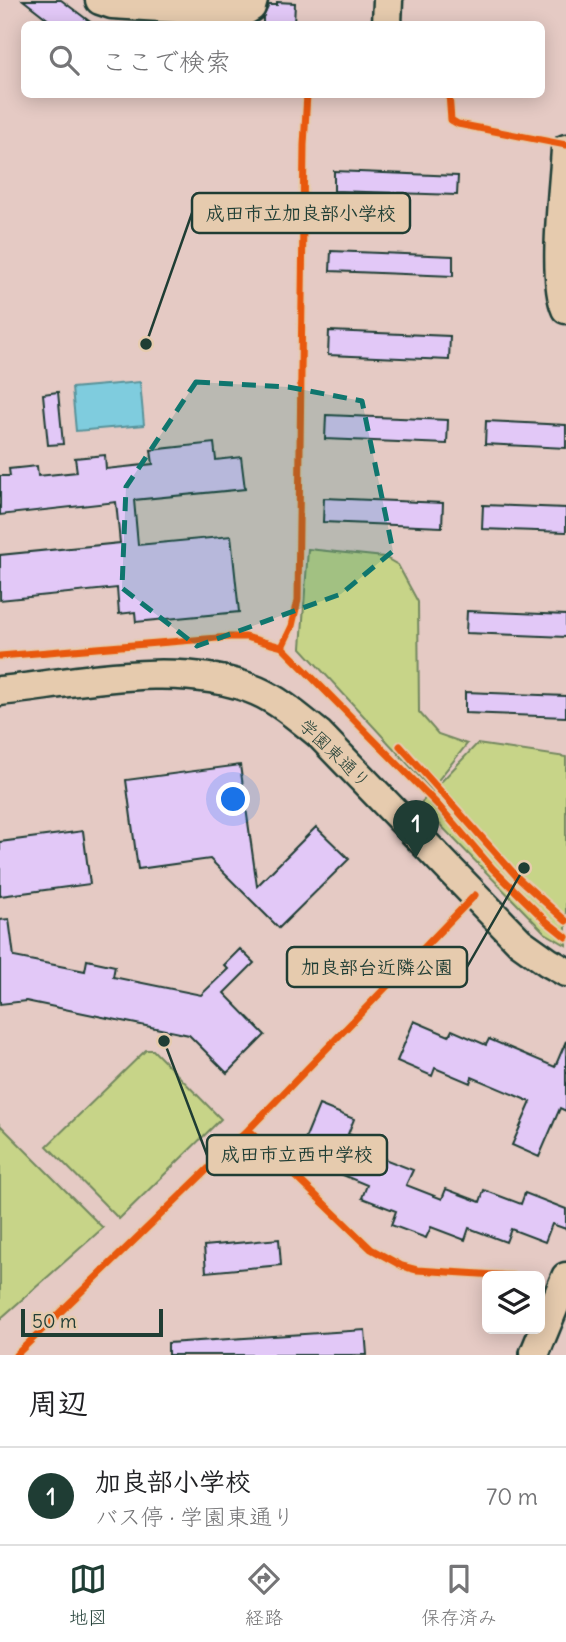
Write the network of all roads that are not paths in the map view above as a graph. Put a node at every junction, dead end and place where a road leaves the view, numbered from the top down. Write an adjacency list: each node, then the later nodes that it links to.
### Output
1 (100, 0): 2 (street)
2 (253, 0)
3 (388, 0): 4 (street)
4 (387, 21)
5 (566, 149): 6 (street)
6 (566, 309)
7 (0, 691): 8 (street, 学園東通り)
8 (566, 972)
9 (566, 1277): 10 (street)
10 (534, 1355)

